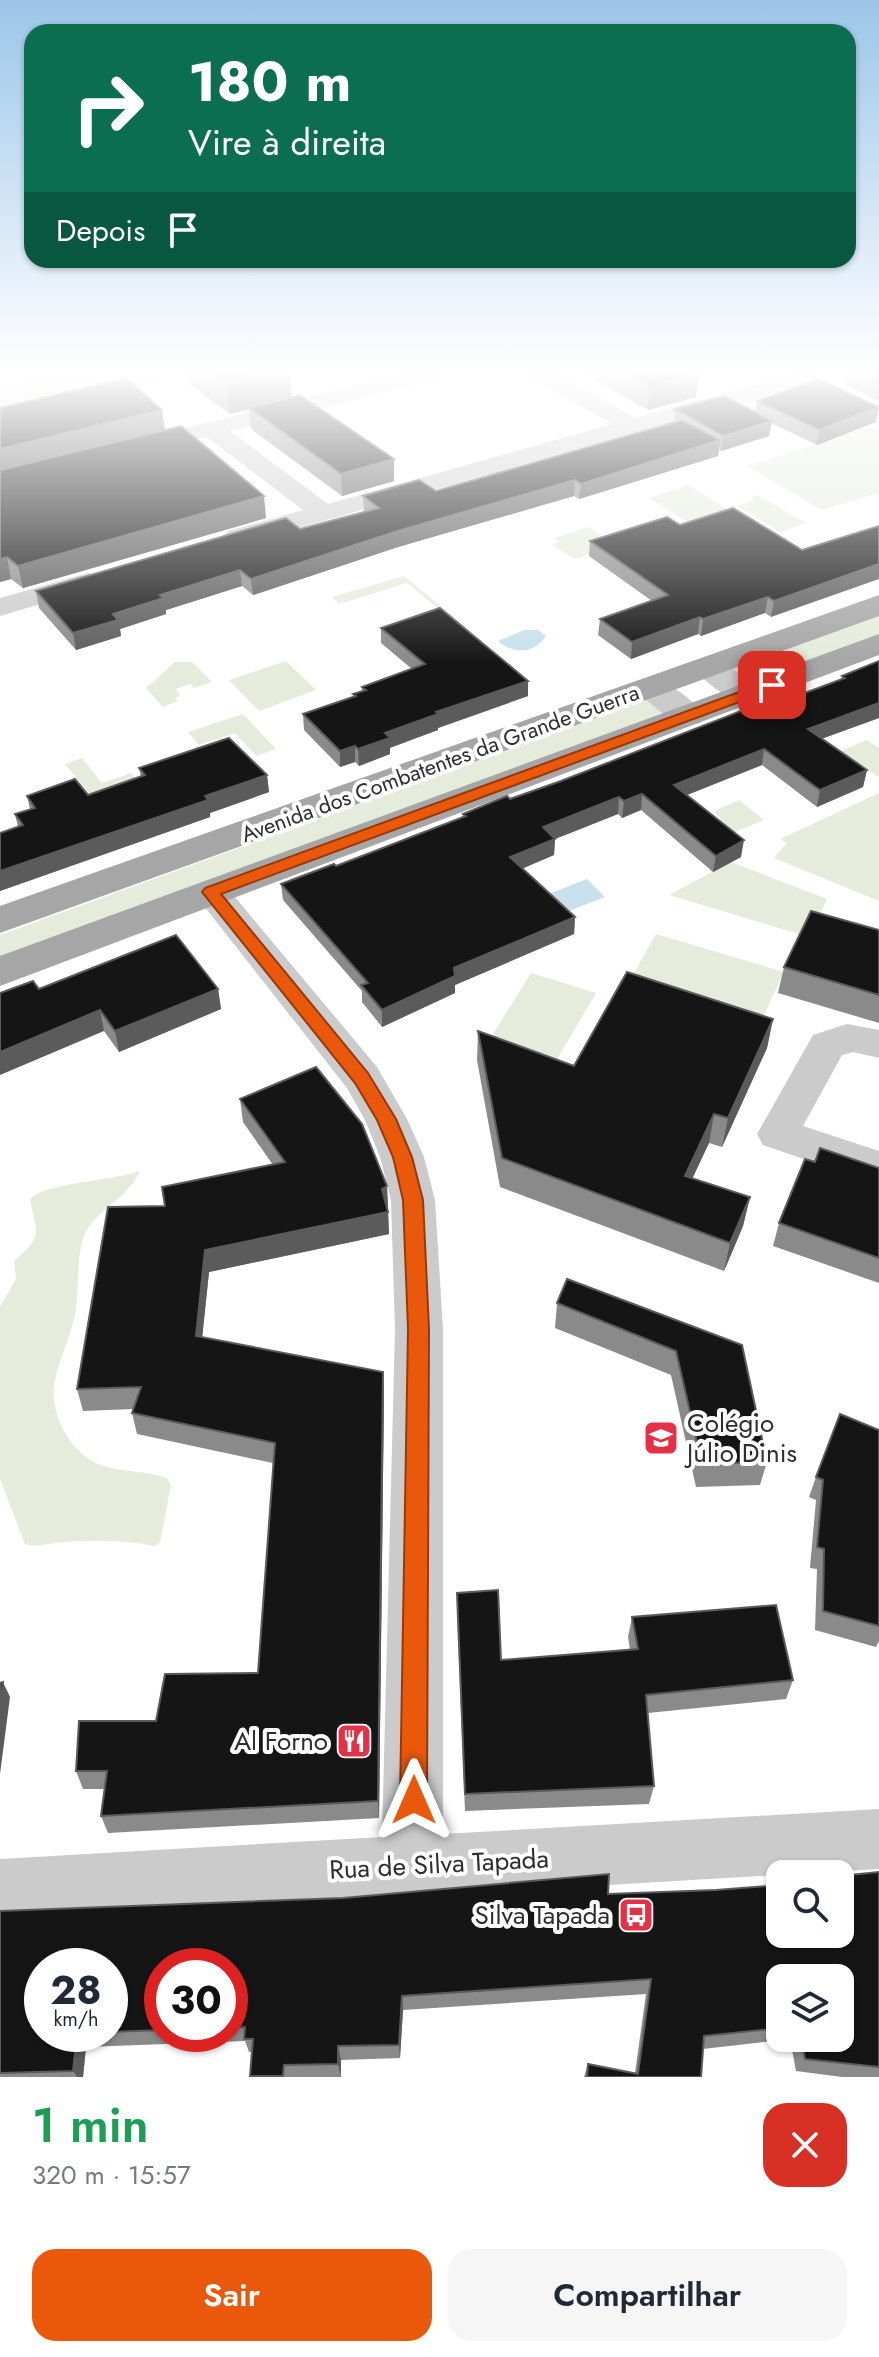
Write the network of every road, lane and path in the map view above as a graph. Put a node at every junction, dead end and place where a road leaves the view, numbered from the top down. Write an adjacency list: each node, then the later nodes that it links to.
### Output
1 (265, 469): 5 (street)
2 (399, 469): 4 (street)
3 (474, 469): 4 (street)
4 (421, 484): 5 (street)
5 (322, 512): 6 (street)
6 (215, 544)
7 (107, 575): 9 (street)
8 (879, 605): 11 (main road, Avenida dos Combatentes da Grande Guerra)
9 (0, 607)
10 (879, 644): 13 (main road, Avenida dos Combatentes da Grande Guerra)
11 (707, 667): 12 (main road, Avenida dos Combatentes da Grande Guerra); 13 (street)
12 (651, 687): 14 (street); 16 (main road, Avenida dos Combatentes da Grande Guerra)
13 (746, 695): 14 (main road, Avenida dos Combatentes da Grande Guerra)
14 (689, 716): 15 (main road, Avenida dos Combatentes da Grande Guerra)
15 (211, 892): 17 (main road, Avenida dos Combatentes da Grande Guerra); 21 (street)
16 (0, 920)
17 (0, 972)
18 (879, 1044): 19 (street)
19 (879, 1168)
20 (879, 1839): 21 (street, Rua de Silva Tapada)
21 (412, 1866): 22 (street, Rua de Silva Tapada)
22 (0, 1890)

